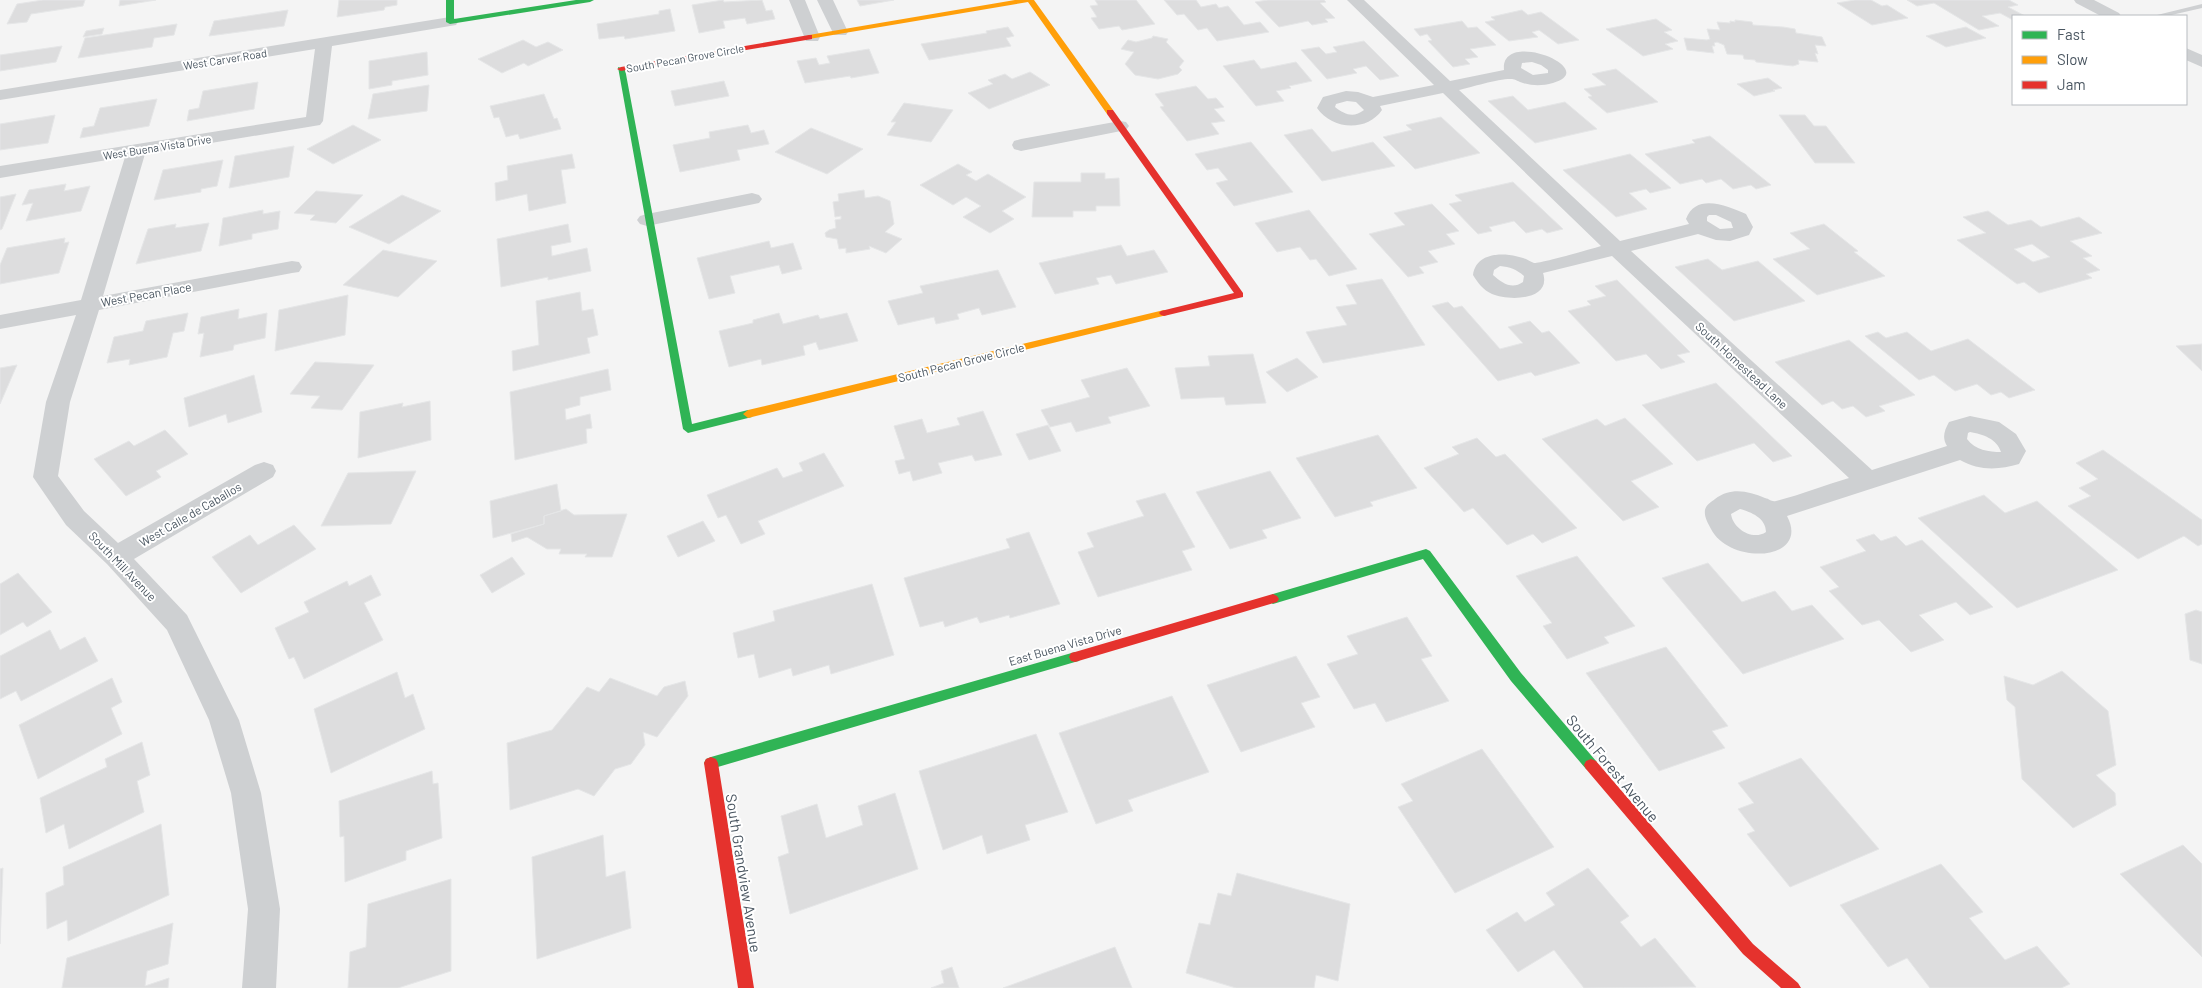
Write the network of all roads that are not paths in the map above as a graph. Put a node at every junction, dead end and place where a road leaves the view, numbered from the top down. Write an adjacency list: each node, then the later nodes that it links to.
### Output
1 (450, 0): 11 (street)
2 (590, 0): 11 (street)
3 (800, 0): 13 (street)
4 (825, 0): 12 (street)
5 (1029, 0): 12 (street, South Pecan Grove Circle); 21 (street, South Pecan Grove Circle)
6 (1354, 0): 18 (street, South Homestead Lane)
7 (2082, 0): 9 (street)
8 (2202, 6): 10 (lane)
9 (2111, 15)
10 (2162, 15)
11 (450, 22): 14 (street, West Carver Road)
12 (840, 32): 13 (street, South Pecan Grove Circle)
13 (812, 37): 26 (street, South Pecan Grove Circle)
14 (324, 44): 19 (street, West Carver Road); 23 (street, West Buena Vista Drive)
15 (2187, 54): 16 (street)
16 (2202, 62)
17 (1515, 73): 18 (street)
18 (1446, 88): 20 (street); 28 (street, South Homestead Lane)
19 (0, 95)
20 (1370, 103)
21 (1120, 126): 22 (street); 26 (street, South Pecan Grove Circle)
22 (1021, 145)
23 (137, 150): 24 (street, West Buena Vista Drive); 31 (street, South Mill Avenue)
24 (0, 172)
25 (752, 199): 26 (street)
26 (648, 220)
27 (1702, 227): 28 (street)
28 (1616, 248): 30 (street); 35 (street, South Homestead Lane)
29 (292, 268): 31 (street, West Pecan Place)
30 (1530, 270)
31 (90, 305): 32 (street, West Pecan Place); 38 (street, South Mill Avenue)
32 (0, 322)
33 (1964, 450): 35 (street)
34 (264, 471): 38 (street, West Calle de Caballos)
35 (1868, 481): 36 (street)
36 (1770, 512)
37 (1426, 554): 39 (street, East Buena Vista Drive); 42 (street, South Forest Avenue)
38 (116, 557): 40 (street, South Mill Avenue)
39 (711, 763): 41 (street, South Grandview Avenue)
40 (259, 988)
41 (746, 988)
42 (1793, 988)

